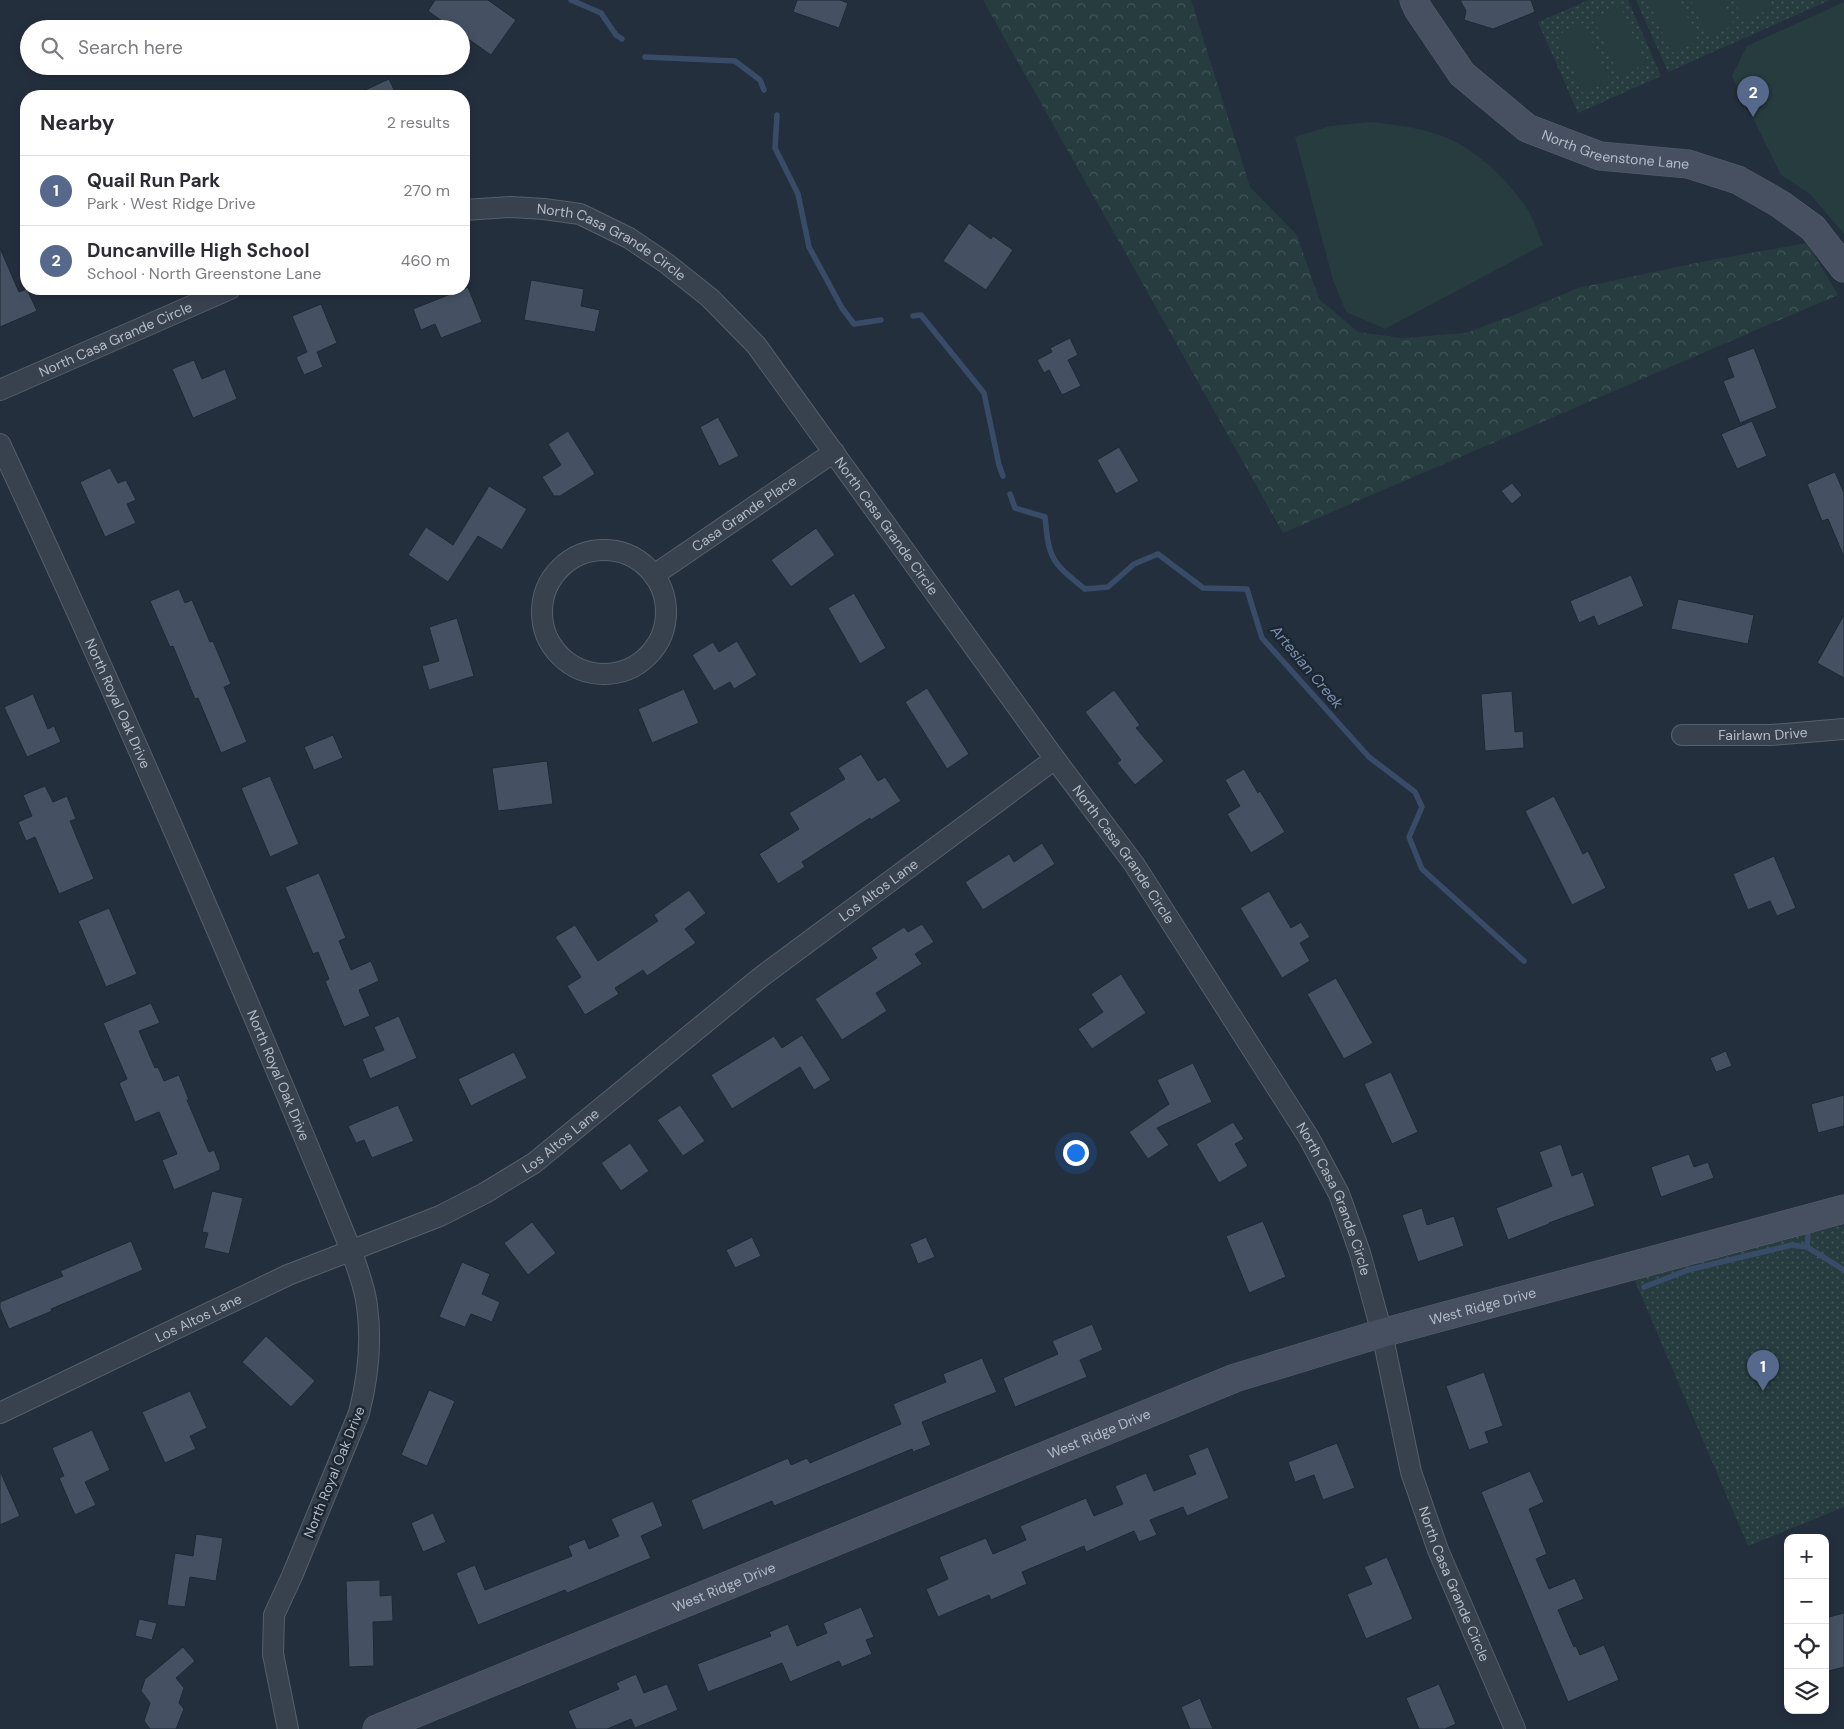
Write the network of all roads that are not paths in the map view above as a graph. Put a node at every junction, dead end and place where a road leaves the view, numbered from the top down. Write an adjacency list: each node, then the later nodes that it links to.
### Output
1 (1414, 0): 3 (street, North Greenstone Lane)
2 (470, 210): 7 (street, North Casa Grande Circle)
3 (1844, 268)
4 (216, 295): 5 (street, North Casa Grande Circle)
5 (0, 390)
6 (0, 444): 13 (street, North Royal Oak Drive)
7 (834, 452): 8 (street, Casa Grande Place); 11 (street, North Casa Grande Circle)
8 (654, 575): 8 (street)
9 (1844, 729): 10 (street, Fairlawn Drive)
10 (1682, 735)
11 (1055, 759): 13 (street, Los Altos Lane); 14 (street, North Casa Grande Circle)
12 (1844, 1209): 14 (street, West Ridge Drive)
13 (351, 1250): 15 (street, Los Altos Lane); 16 (street, North Royal Oak Drive)
14 (1382, 1333): 17 (street, West Ridge Drive); 18 (street, North Casa Grande Circle)
15 (0, 1413)
16 (288, 1729)
17 (377, 1729)
18 (1515, 1729)

